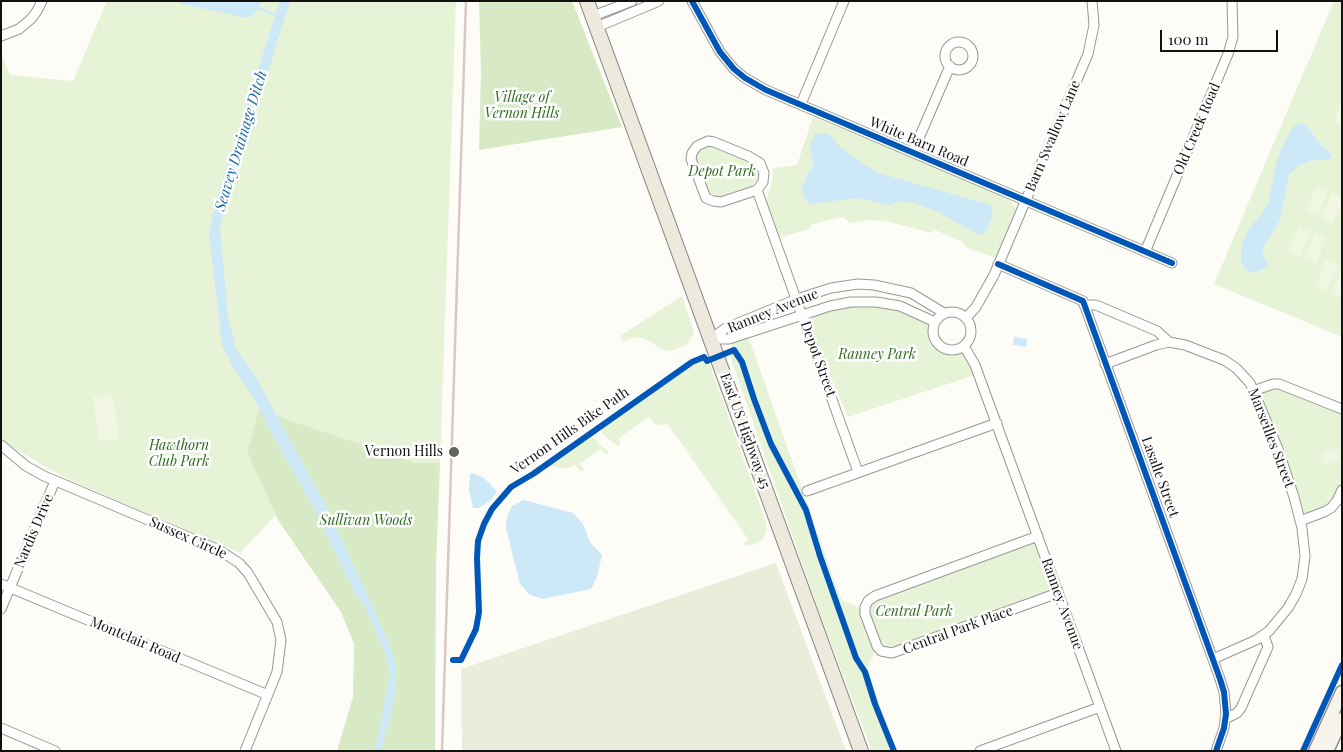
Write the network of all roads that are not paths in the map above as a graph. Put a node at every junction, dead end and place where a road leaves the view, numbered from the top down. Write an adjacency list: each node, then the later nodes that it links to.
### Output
1 (42, 1): 10 (street)
2 (587, 1): 9 (main road, East US Highway 45)
3 (632, 1): 9 (street)
4 (659, 1): 9 (street)
5 (692, 1): 12 (street, White Barn Road)
6 (844, 1): 12 (street)
7 (1092, 1): 15 (street, Barn Swallow Lane)
8 (1235, 2): 16 (street, Old Creek Road)
9 (595, 22): 25 (main road, East US Highway 45)
10 (1, 36)
11 (950, 66): 13 (street)
12 (800, 104): 13 (street, White Barn Road)
13 (913, 152): 15 (street, White Barn Road)
14 (757, 190): 14 (street); 19 (street, Depot Street)
15 (1025, 201): 16 (street, White Barn Road); 18 (street, Barn Swallow Lane)
16 (1145, 252): 17 (street, White Barn Road)
17 (1172, 263)
18 (998, 264): 20 (street); 23 (street, Barn Swallow Lane)
19 (797, 299): 21 (street, Ranney Avenue); 22 (street, Depot Street); 25 (street, Ranney Avenue)
20 (1084, 305): 26 (street, Marseilles Street); 28 (street, Lasalle Street)
21 (944, 313): 23 (street); 24 (street)
22 (802, 315): 24 (street, Ranney Avenue); 25 (street, Ranney Avenue); 33 (street, Depot Street)
23 (966, 318): 27 (street)
24 (935, 322): 27 (street)
25 (711, 339): 52 (main road, East US Highway 45)
26 (1169, 342): 28 (street); 29 (street, Marseilles Street)
27 (964, 346): 31 (street, Ranney Avenue)
28 (1105, 364): 43 (street, Lasalle Street)
29 (1252, 391): 30 (street); 37 (street, Marseilles Street)
30 (1342, 410)
31 (996, 423): 33 (street); 38 (street, Ranney Avenue)
32 (1, 445): 34 (street, Sussex Circle)
33 (858, 472): 36 (street)
34 (55, 481): 39 (street, Nardis Drive); 45 (street, Sussex Circle)
35 (1342, 490): 37 (street)
36 (807, 491)
37 (1300, 520): 42 (street, Marseilles Street)
38 (1038, 536): 40 (street, Ranney Avenue); 40 (street, Central Park Place)
39 (6, 586): 41 (street, Nardis Drive); 45 (street, Montclair Road)
40 (1058, 593): 46 (street, Ranney Avenue)
41 (1, 609)
42 (1264, 636): 43 (street, Marseilles Street); 47 (street)
43 (1213, 660): 47 (street, Lasalle Street)
44 (1342, 692): 56 (main road)
45 (268, 695): 51 (street, Sussex Circle)
46 (1100, 707): 53 (street); 54 (street, Ranney Avenue)
47 (1225, 718): 55 (street, Lasalle Street)
48 (1342, 719): 57 (main road)
49 (1, 728): 50 (street)
50 (55, 751)
51 (245, 751)
52 (861, 751)
53 (980, 751)
54 (1116, 751)
55 (1216, 751)
56 (1315, 751)
57 (1327, 751)

